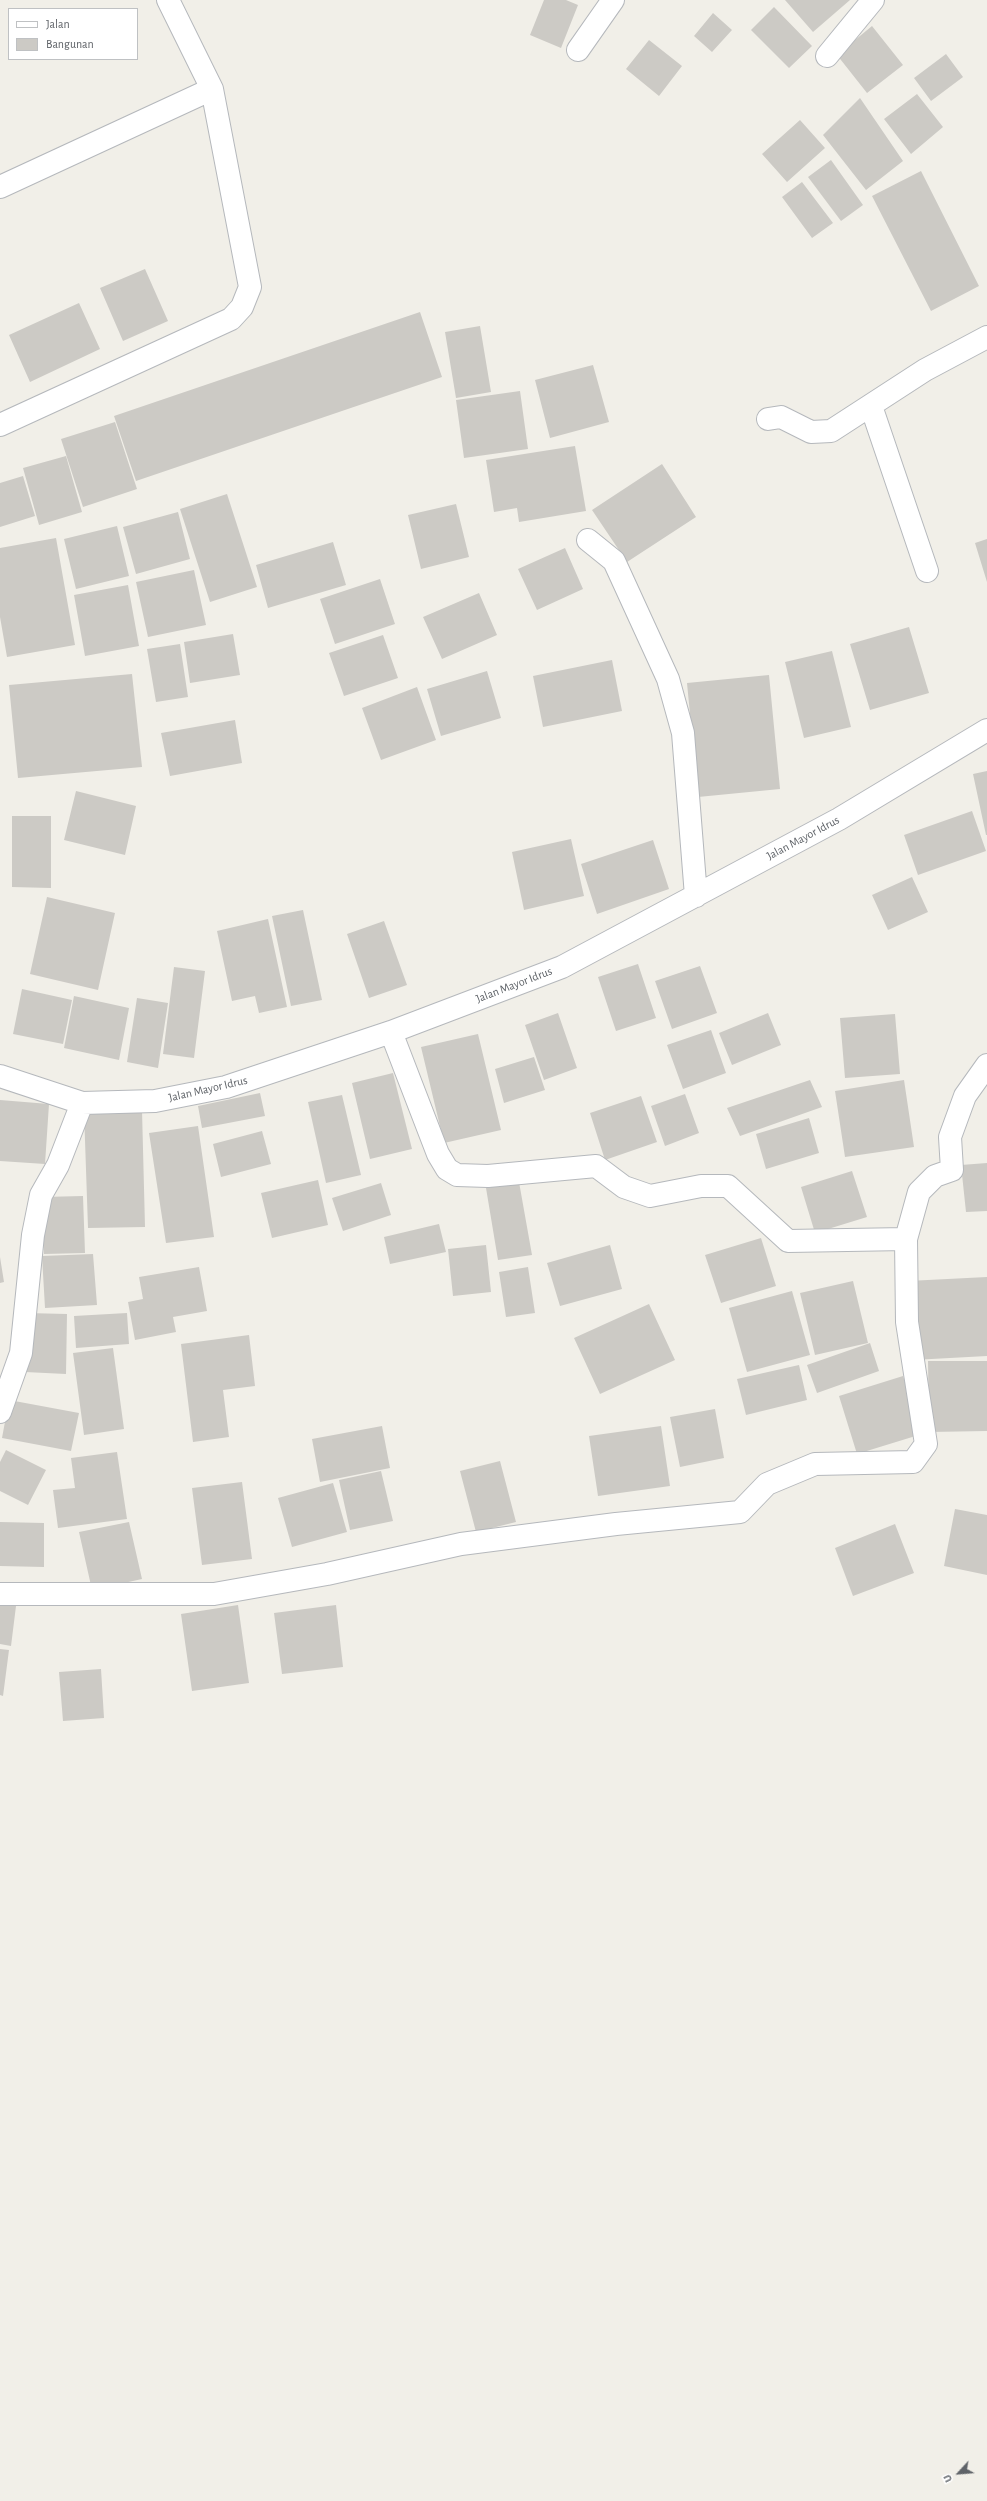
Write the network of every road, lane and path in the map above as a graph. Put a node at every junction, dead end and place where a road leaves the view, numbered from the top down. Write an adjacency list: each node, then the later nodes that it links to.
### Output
1 (168, 0): 6 (street)
2 (613, 0): 4 (street)
3 (873, 0): 5 (street)
4 (578, 50)
5 (827, 56)
6 (212, 88): 7 (street); 11 (street)
7 (0, 187)
8 (987, 337): 9 (street)
9 (871, 406): 10 (street); 13 (street)
10 (768, 419)
11 (0, 425)
12 (588, 540): 15 (street)
13 (927, 571)
14 (987, 730): 15 (street, Jalan Mayor Idrus)
15 (696, 896): 16 (street, Jalan Mayor Idrus)
16 (391, 1032): 19 (street, Jalan Mayor Idrus); 20 (street)
17 (987, 1065): 20 (street)
18 (0, 1076): 19 (street, Jalan Mayor Idrus)
19 (82, 1103): 21 (street)
20 (906, 1239): 22 (street)
21 (0, 1412)
22 (0, 1594)

